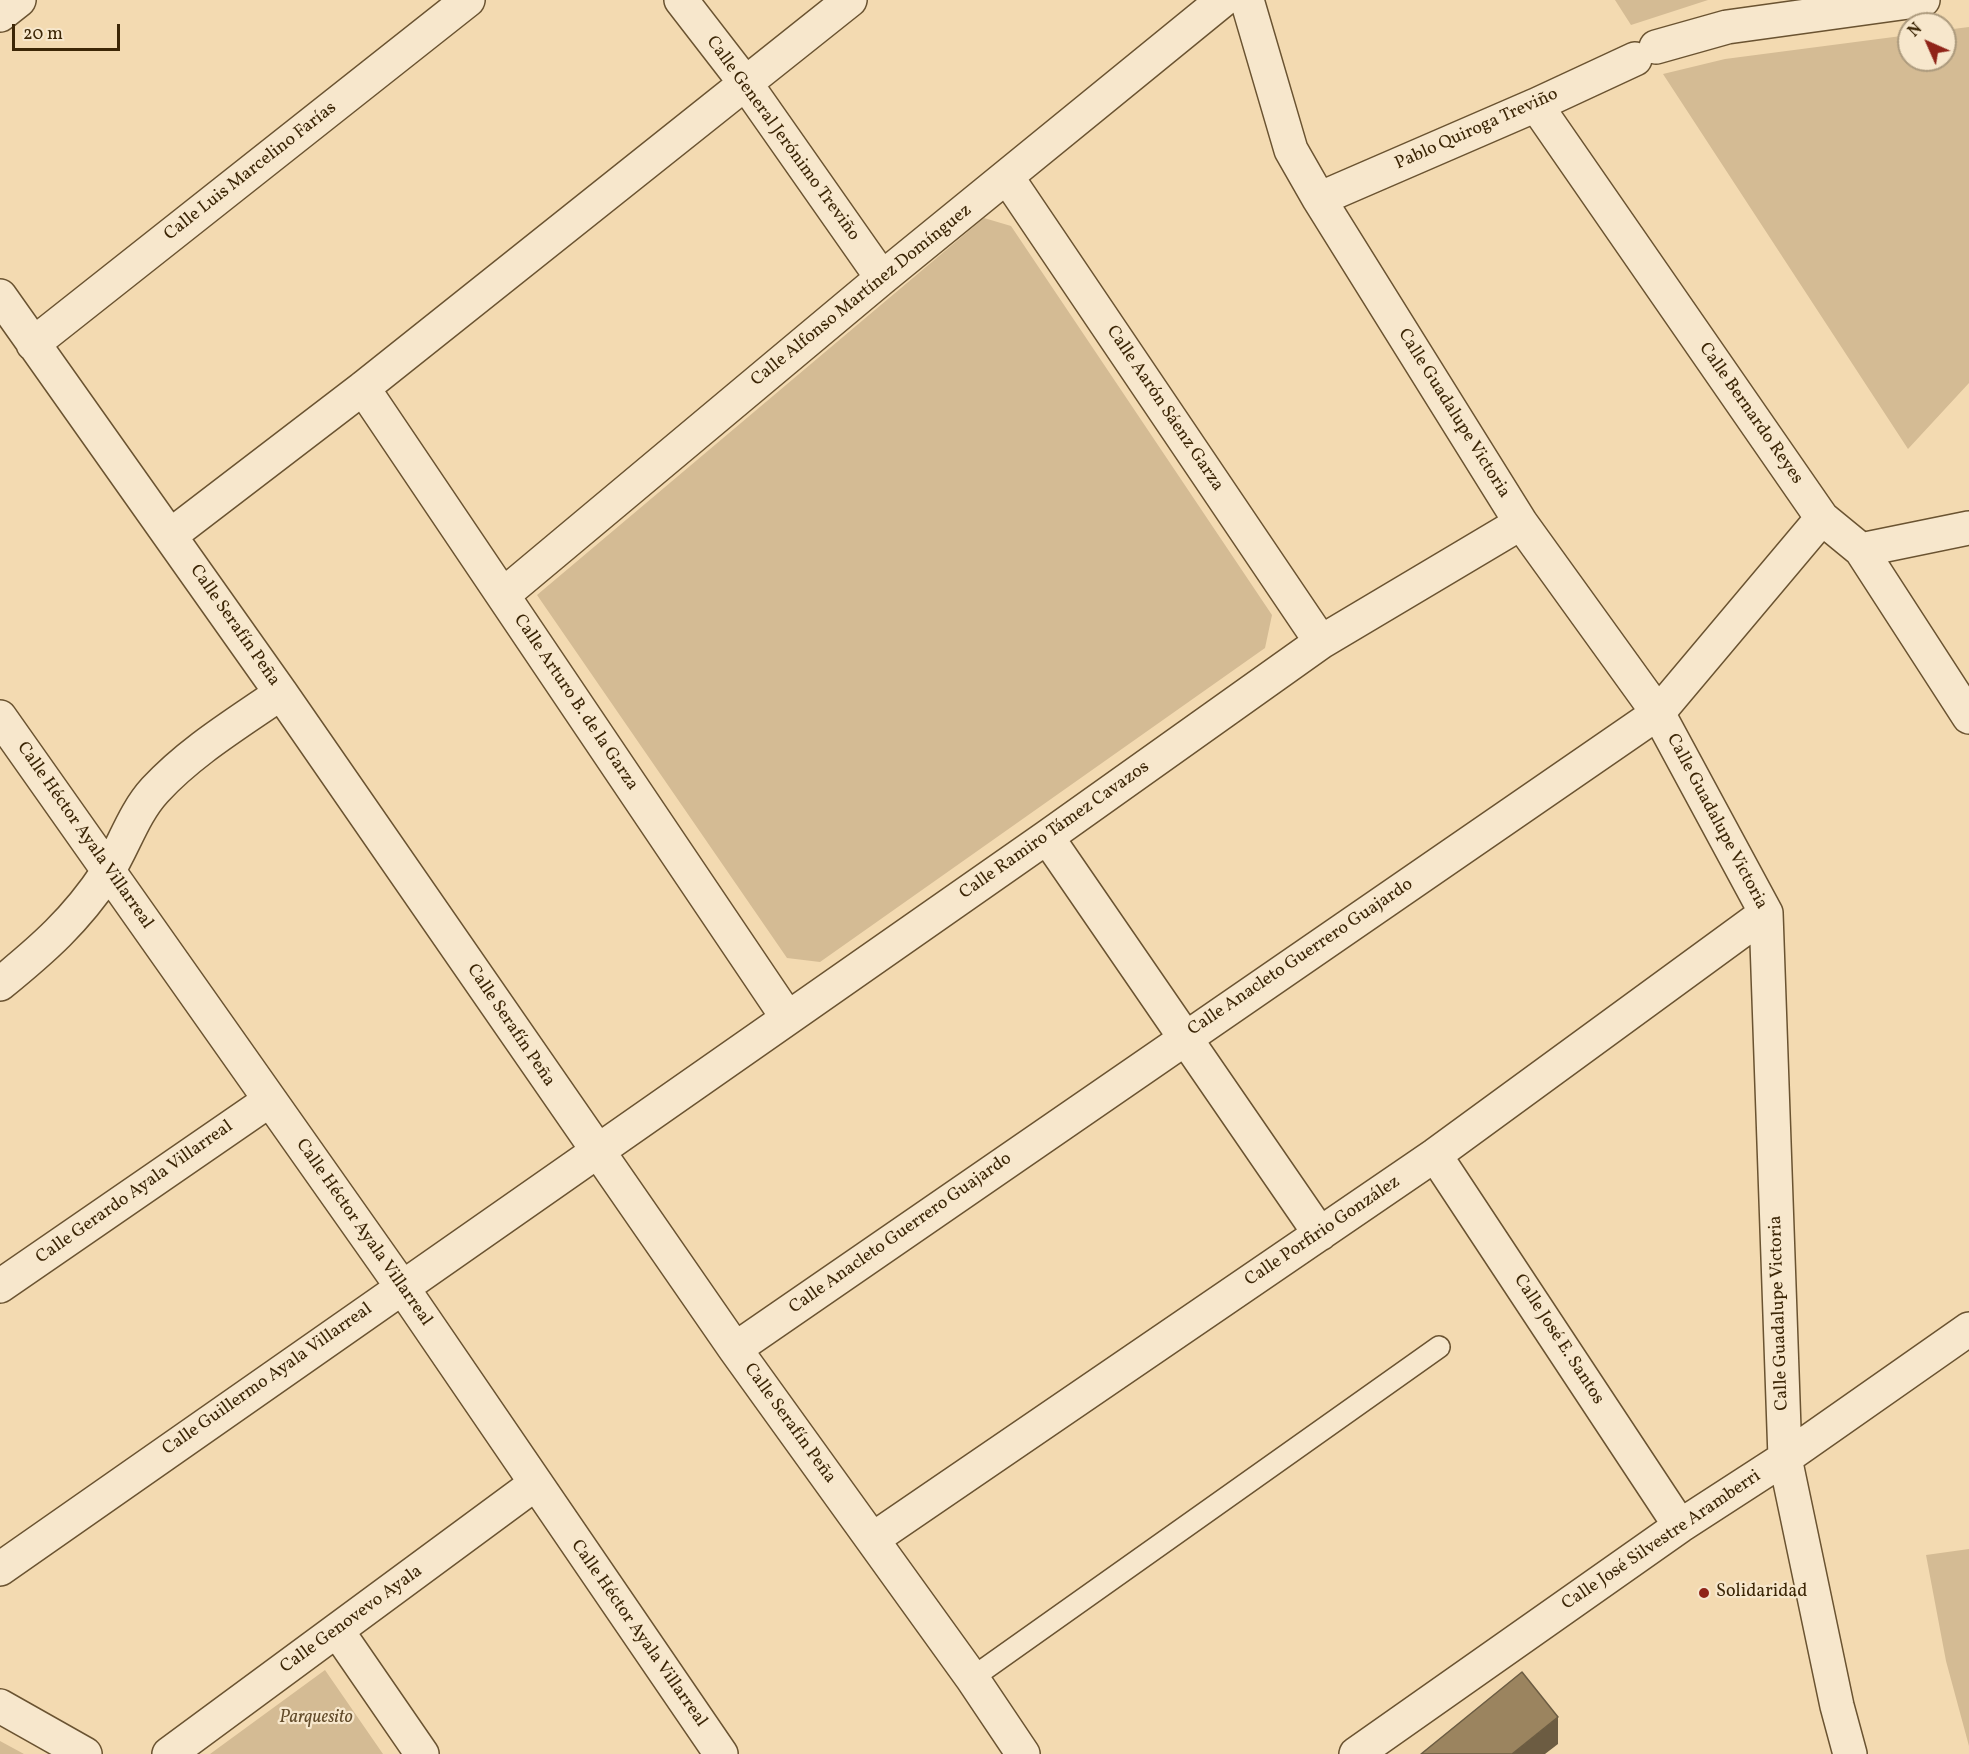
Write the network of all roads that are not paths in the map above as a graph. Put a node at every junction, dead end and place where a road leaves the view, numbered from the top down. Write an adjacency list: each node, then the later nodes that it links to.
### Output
1 (19, 0): 8 (street)
2 (468, 0): 15 (street, Calle Luis Marcelino Farías)
3 (681, 0): 9 (street, Calle General Jerónimo Treviño)
4 (850, 0): 9 (street)
5 (1223, 0): 11 (street, Calle Alfonso Martínez Domínguez)
6 (1247, 0): 12 (street, Calle Guadalupe Victoria)
7 (1923, 0): 10 (street, Pablo Quiroga Treviño)
8 (0, 15)
9 (746, 84): 13 (street, Calle General Jerónimo Treviño); 16 (street)
10 (1536, 105): 12 (street, Pablo Quiroga Treviño); 17 (street, Calle Bernardo Reyes)
11 (1008, 177): 13 (street, Calle Alfonso Martínez Domínguez); 23 (street, Calle Aarón Sáenz Garza)
12 (1319, 200): 18 (street, Calle Guadalupe Victoria)
13 (882, 278): 22 (street, Calle Alfonso Martínez Domínguez)
14 (0, 296): 15 (street, Calle Serafín Peña)
15 (33, 344): 20 (street, Calle Serafín Peña)
16 (363, 388): 20 (street); 22 (street, Calle Arturo B. de la Garza)
17 (1822, 518): 21 (street, Calle Bernardo Reyes); 25 (street, Calle Anacleto Guerrero Guajardo)
18 (1521, 523): 23 (street, Calle Ramiro Támez Cavazos); 25 (street, Calle Guadalupe Victoria)
19 (1969, 528): 21 (street)
20 (171, 535): 24 (street, Calle Serafín Peña)
21 (1861, 550): 27 (street, Calle Bernardo Reyes)
22 (503, 595): 32 (street, Calle Arturo B. de la Garza)
23 (1321, 642): 28 (street, Calle Ramiro Támez Cavazos)
24 (281, 693): 29 (street); 35 (street, Calle Serafín Peña)
25 (1658, 713): 30 (street, Calle Guadalupe Victoria); 33 (street, Calle Anacleto Guerrero Guajardo)
26 (0, 717): 29 (street, Calle Héctor Ayala Villarreal)
27 (1969, 717)
28 (1047, 837): 32 (street, Calle Ramiro Támez Cavazos); 33 (street)
29 (108, 871): 31 (street); 34 (street, Calle Héctor Ayala Villarreal)
30 (1766, 913): 36 (street, Calle Porfirio González); 43 (street, Calle Guadalupe Victoria)
31 (0, 984)
32 (787, 1017): 35 (street, Calle Ramiro Támez Cavazos)
33 (1184, 1037): 37 (street); 42 (street, Calle Anacleto Guerrero Guajardo)
34 (270, 1100): 38 (street, Calle Gerardo Ayala Villarreal); 39 (street, Calle Héctor Ayala Villarreal)
35 (596, 1151): 39 (street, Calle Guillermo Ayala Villarreal); 42 (street, Calle Serafín Peña)
36 (1435, 1155): 37 (street, Calle Porfirio González); 45 (street, Calle José E. Santos)
37 (1320, 1234): 46 (street, Calle Porfirio González)
38 (0, 1286)
39 (402, 1287): 44 (street, Calle Héctor Ayala Villarreal); 47 (street, Calle Guillermo Ayala Villarreal)
40 (1969, 1329): 43 (street, Calle José Silvestre Aramberri)
41 (1439, 1347): 49 (lane)
42 (735, 1349): 46 (street, Calle Serafín Peña)
43 (1785, 1458): 45 (street, Calle José Silvestre Aramberri); 57 (street, Calle Guadalupe Victoria)
44 (535, 1484): 48 (street, Calle Genovevo Ayala); 54 (street, Calle Héctor Ayala Villarreal)
45 (1680, 1526): 56 (street, Calle José Silvestre Aramberri)
46 (873, 1539): 49 (street, Calle Serafín Peña)
47 (0, 1569)
48 (338, 1632): 52 (street, Calle Genovevo Ayala); 53 (street)
49 (972, 1678): 55 (street, Calle Serafín Peña)
50 (0, 1706): 51 (street)
51 (85, 1754)
52 (169, 1754)
53 (422, 1754)
54 (721, 1754)
55 (1023, 1754)
56 (1356, 1754)
57 (1850, 1754)

